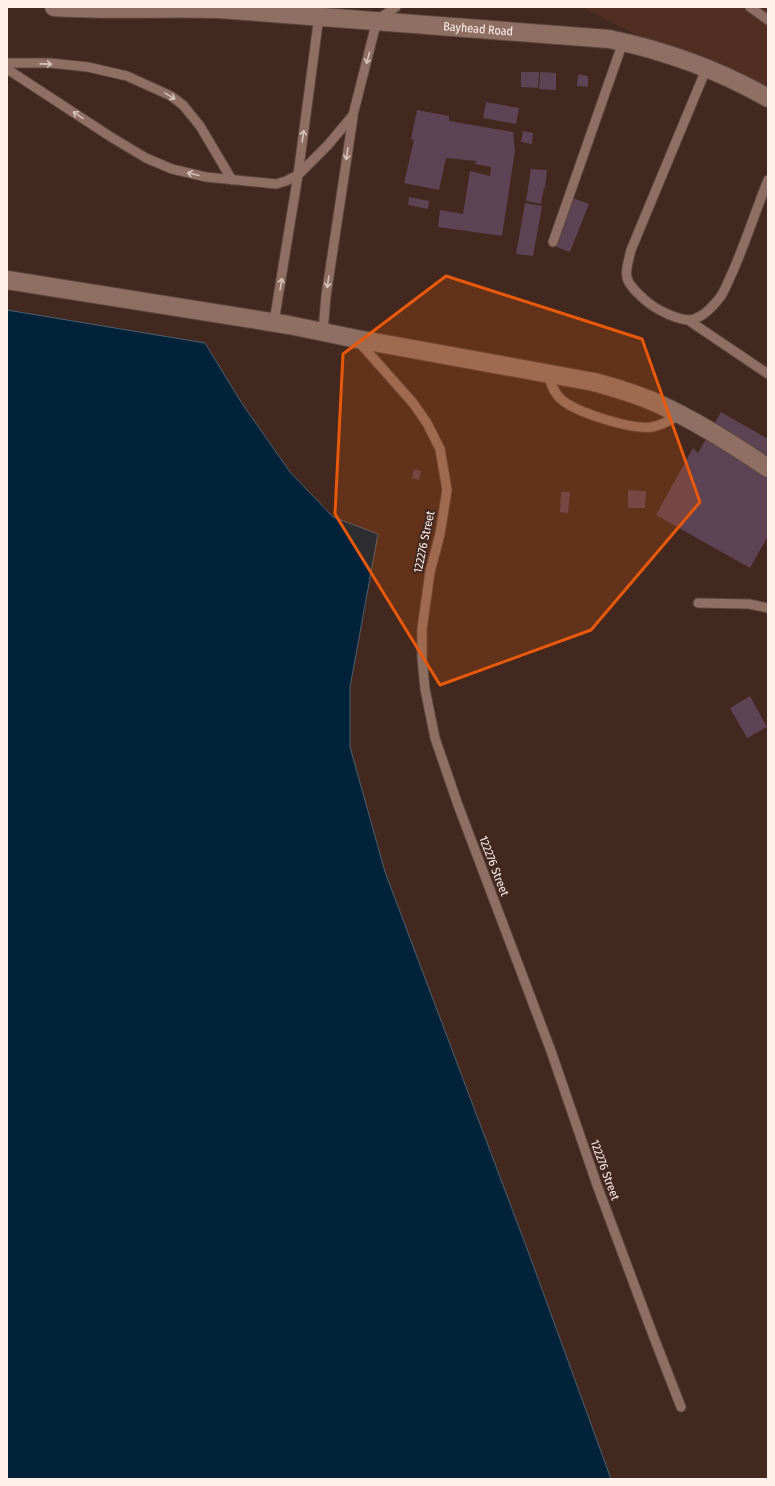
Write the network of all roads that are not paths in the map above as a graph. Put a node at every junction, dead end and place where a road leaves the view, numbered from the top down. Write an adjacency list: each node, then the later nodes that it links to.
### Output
1 (54, 7): 2 (street, Bayhead Road)
2 (176, 7): 5 (street, Bayhead Road)
3 (396, 7): 6 (lane)
4 (750, 7): 7 (lane)
5 (319, 16): 6 (street, Bayhead Road); 14 (lane, one-way to 5)
6 (378, 20): 8 (street, Bayhead Road); 13 (lane, one-way to 13)
7 (768, 20)
8 (622, 42): 10 (street, Bayhead Road); 17 (lane)
9 (7, 63): 15 (lane, one-way to 15)
10 (707, 67): 12 (street, Bayhead Road); 19 (lane)
11 (7, 69): 15 (lane, one-way to 11)
12 (768, 98)
13 (353, 115): 14 (lane); 21 (lane, one-way to 21)
14 (298, 175): 15 (lane); 20 (lane, one-way to 14)
15 (232, 180)
16 (768, 180): 19 (lane)
17 (553, 242)
18 (7, 280): 20 (street)
19 (688, 320): 24 (lane)
20 (274, 322): 21 (street)
21 (323, 331): 22 (street)
22 (356, 339): 23 (street); 29 (lane, 122276 Street)
23 (547, 374): 25 (street); 25 (lane)
24 (768, 374)
25 (680, 414): 26 (street)
26 (768, 468)
27 (698, 603): 28 (lane)
28 (768, 608)
29 (681, 1407)

